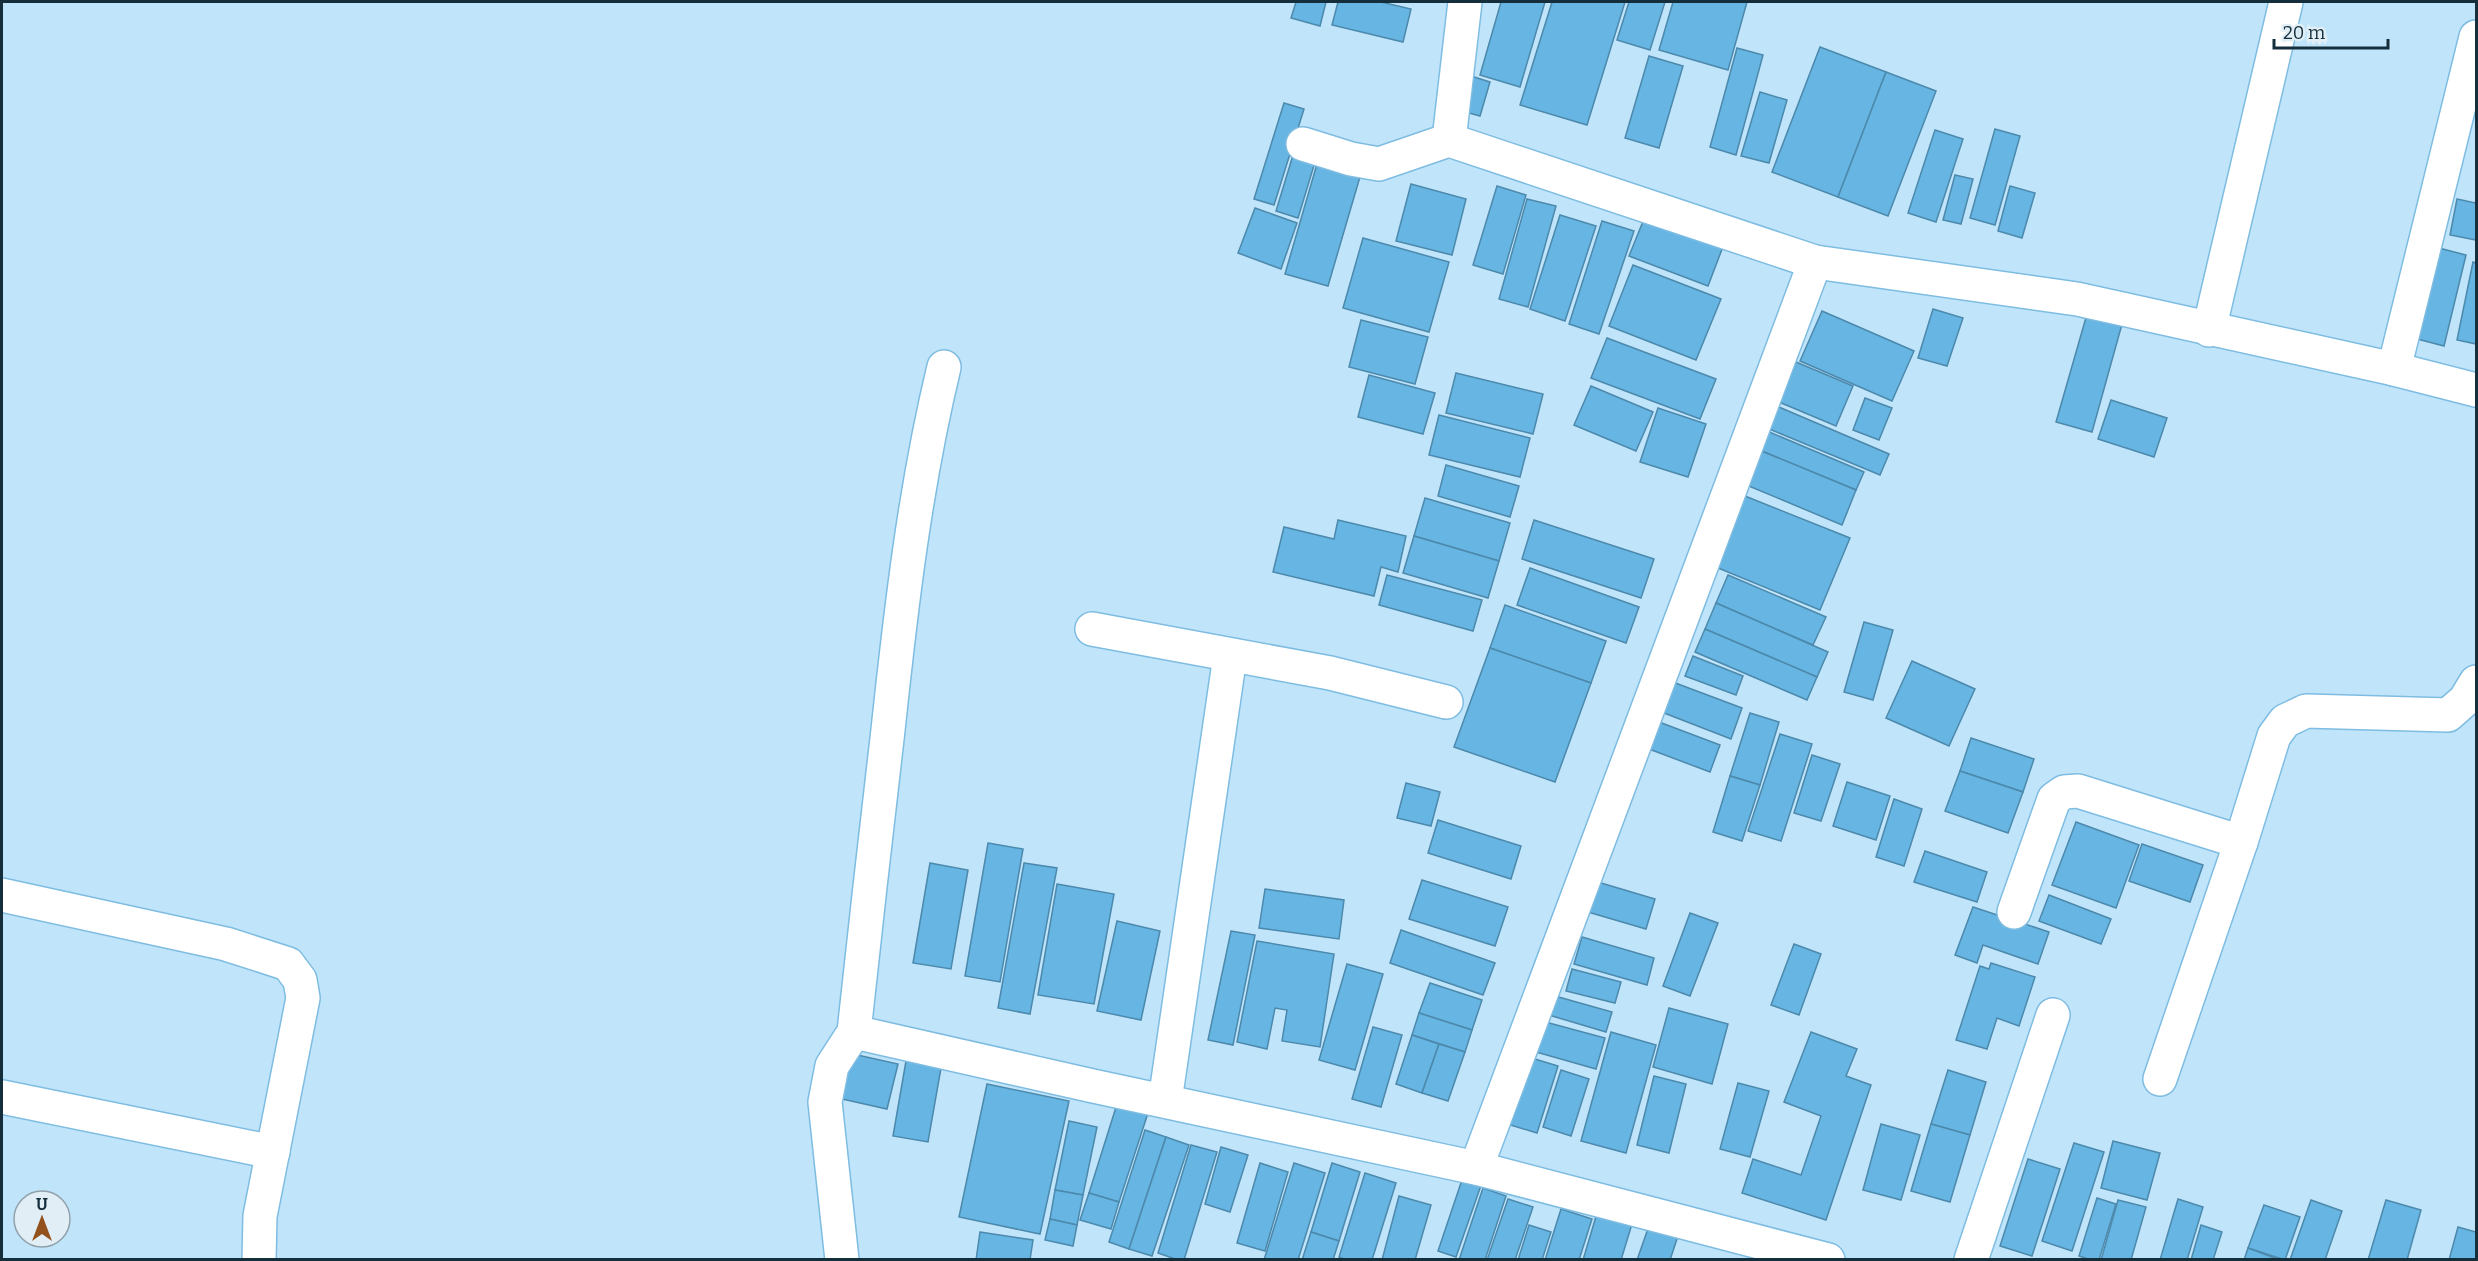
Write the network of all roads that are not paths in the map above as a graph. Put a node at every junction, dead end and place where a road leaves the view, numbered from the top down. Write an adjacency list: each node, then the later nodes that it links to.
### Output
1 (1465, 2): 4 (street)
2 (2286, 2): 7 (street)
3 (2476, 37): 9 (street)
4 (1449, 140): 5 (street); 6 (street)
5 (1303, 144)
6 (1815, 262): 7 (street); 24 (street)
7 (2209, 330): 9 (street)
8 (944, 367): 19 (street)
9 (2394, 369): 10 (street)
10 (2476, 390)
11 (1092, 629): 12 (street)
12 (1230, 656): 14 (street); 22 (street)
13 (2476, 682): 15 (street)
14 (1446, 702)
15 (2241, 842): 17 (street); 20 (street)
16 (2, 895): 23 (street)
17 (2014, 912)
18 (2053, 1015): 28 (street)
19 (854, 1032): 22 (street); 26 (street)
20 (2160, 1079)
21 (2, 1097): 23 (street)
22 (1165, 1101): 24 (street)
23 (273, 1152): 25 (street)
24 (1476, 1168): 27 (street)
25 (259, 1260)
26 (842, 1260)
27 (1828, 1260)
28 (1971, 1260)

